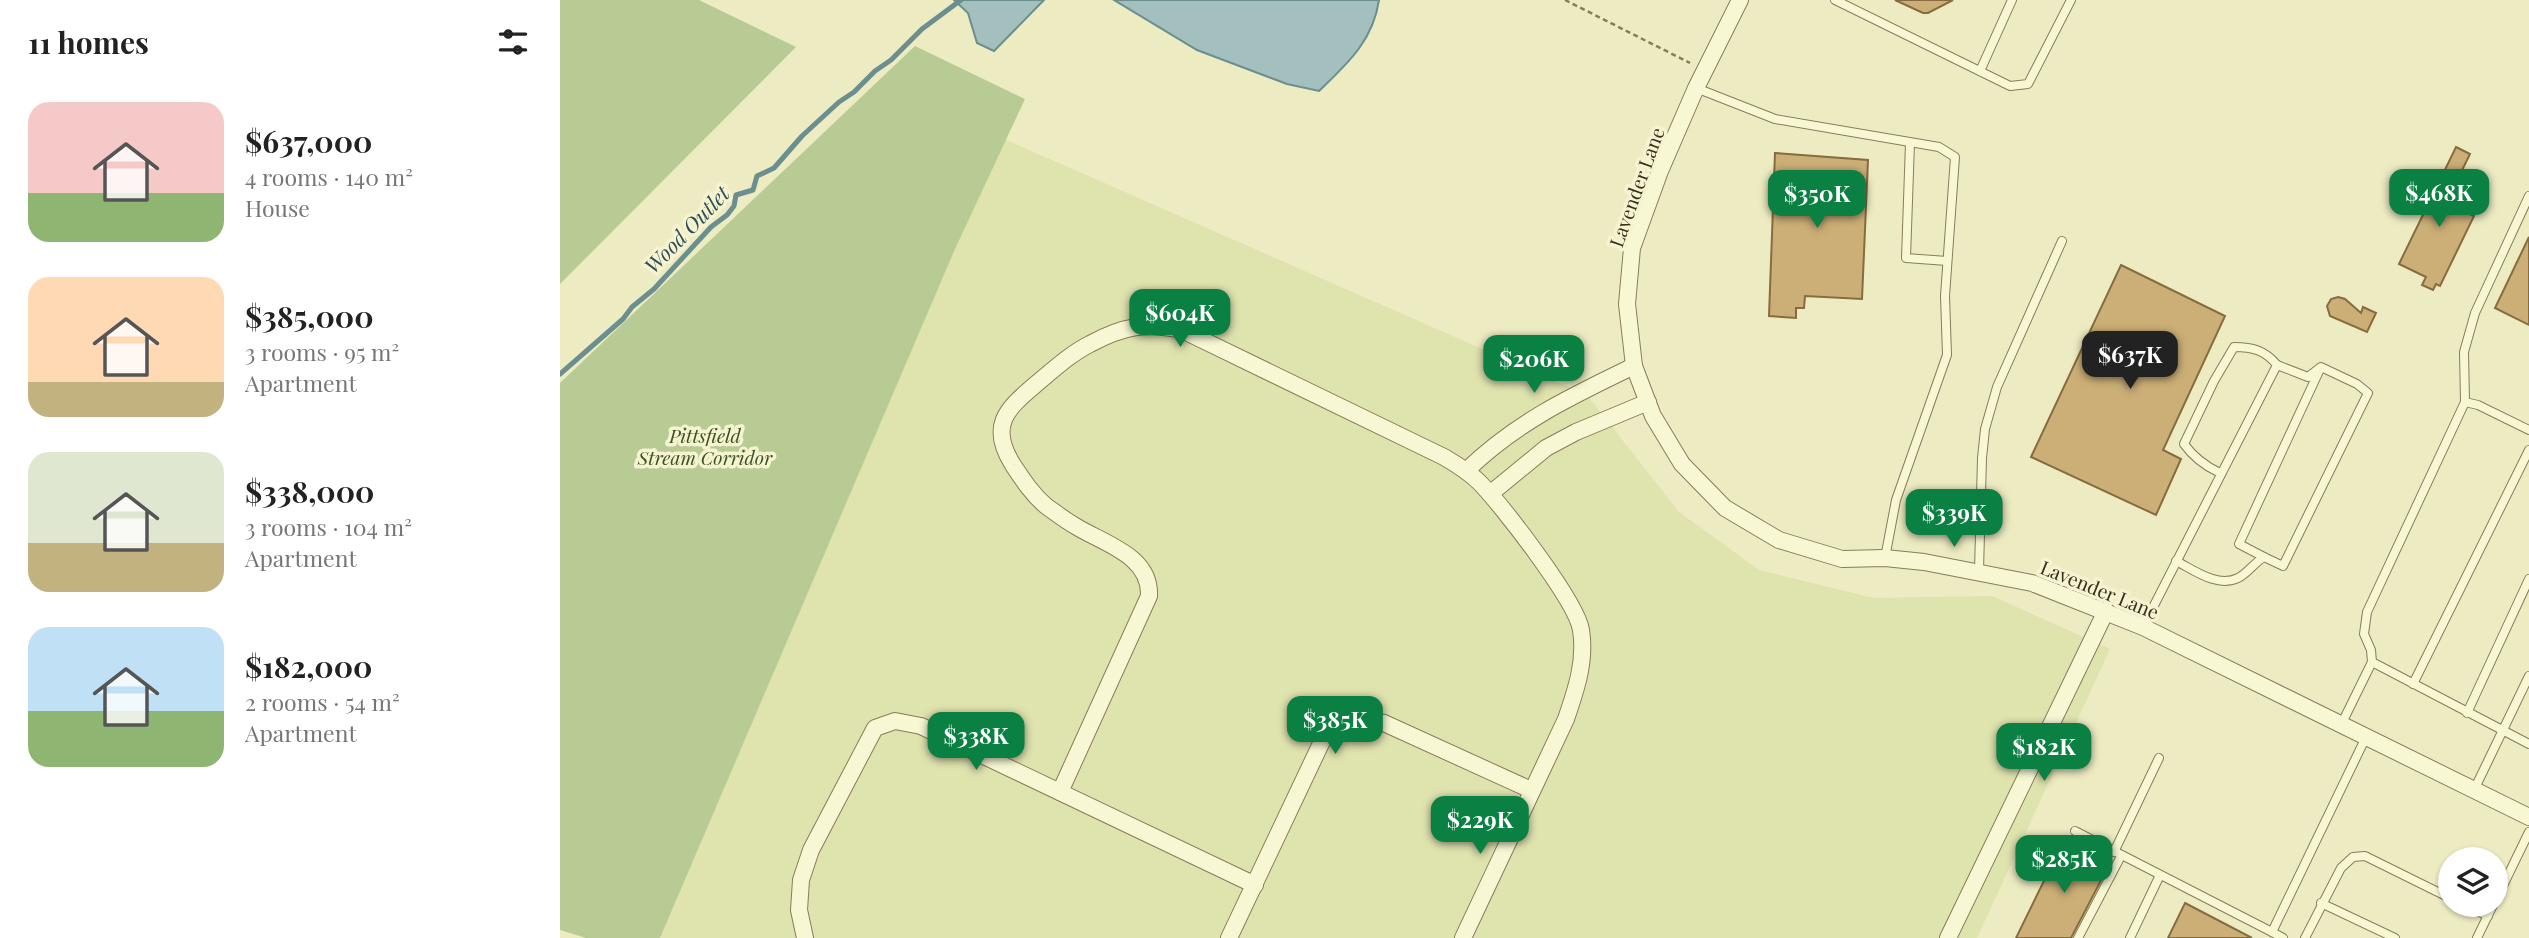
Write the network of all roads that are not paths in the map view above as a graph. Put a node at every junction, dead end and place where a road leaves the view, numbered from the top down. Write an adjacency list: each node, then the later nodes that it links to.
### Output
1 (1740, 0): 6 (street, Lavender Lane)
2 (1835, 0): 5 (lane)
3 (2012, 0): 5 (lane)
4 (2071, 0): 5 (lane)
5 (1980, 71)
6 (1696, 88): 7 (lane); 12 (street, Lavender Lane)
7 (1910, 143): 10 (lane); 10 (lane)
8 (2529, 196): 15 (lane)
9 (2062, 241): 24 (lane)
10 (1947, 261): 22 (lane)
11 (2277, 365): 13 (lane); 19 (lane); 19 (lane)
12 (1634, 366): 14 (street, Lavender Lane); 18 (street)
13 (2321, 367): 21 (lane); 21 (lane)
14 (1648, 402): 20 (street); 22 (street, Lavender Lane)
15 (2465, 402): 16 (lane); 28 (lane)
16 (2529, 430)
17 (2529, 450): 30 (lane)
18 (1466, 471): 20 (street); 39 (street)
19 (2220, 473): 23 (lane)
20 (1490, 494): 37 (street)
21 (2264, 557): 23 (lane)
22 (1885, 558): 24 (street, Lavender Lane)
23 (2176, 561): 27 (lane)
24 (1979, 571): 26 (street, Lavender Lane)
25 (2529, 579): 31 (lane)
26 (2106, 611): 27 (street, Lavender Lane); 54 (street)
27 (2143, 627): 32 (street, Lavender Lane)
28 (2372, 662): 30 (lane); 32 (lane)
29 (2529, 676): 33 (lane)
30 (2413, 684): 31 (lane)
31 (2467, 713): 33 (lane)
32 (2342, 725): 34 (street, Lavender Lane)
33 (2502, 732): 35 (lane); 38 (lane)
34 (2366, 737): 38 (street, Lavender Lane); 50 (lane)
35 (2529, 744)
36 (2159, 758): 43 (lane)
37 (1531, 790): 46 (street); 53 (street)
38 (2474, 790): 40 (street, Lavender Lane)
39 (1060, 792): 46 (street); 51 (street)
40 (2529, 817)
41 (2075, 831): 43 (lane)
42 (2529, 832): 45 (lane)
43 (2117, 854): 44 (lane); 55 (lane)
44 (2160, 875): 50 (lane); 56 (lane)
45 (2508, 875)
46 (1255, 884): 52 (street)
47 (2438, 892): 48 (lane)
48 (2321, 902): 58 (lane); 59 (lane)
49 (2488, 917): 60 (lane)
50 (2273, 932): 57 (lane)
51 (805, 938)
52 (1229, 938)
53 (1463, 938)
54 (1948, 938)
55 (2078, 938)
56 (2130, 938)
57 (2283, 938)
58 (2305, 938)
59 (2395, 938)
60 (2477, 938)

